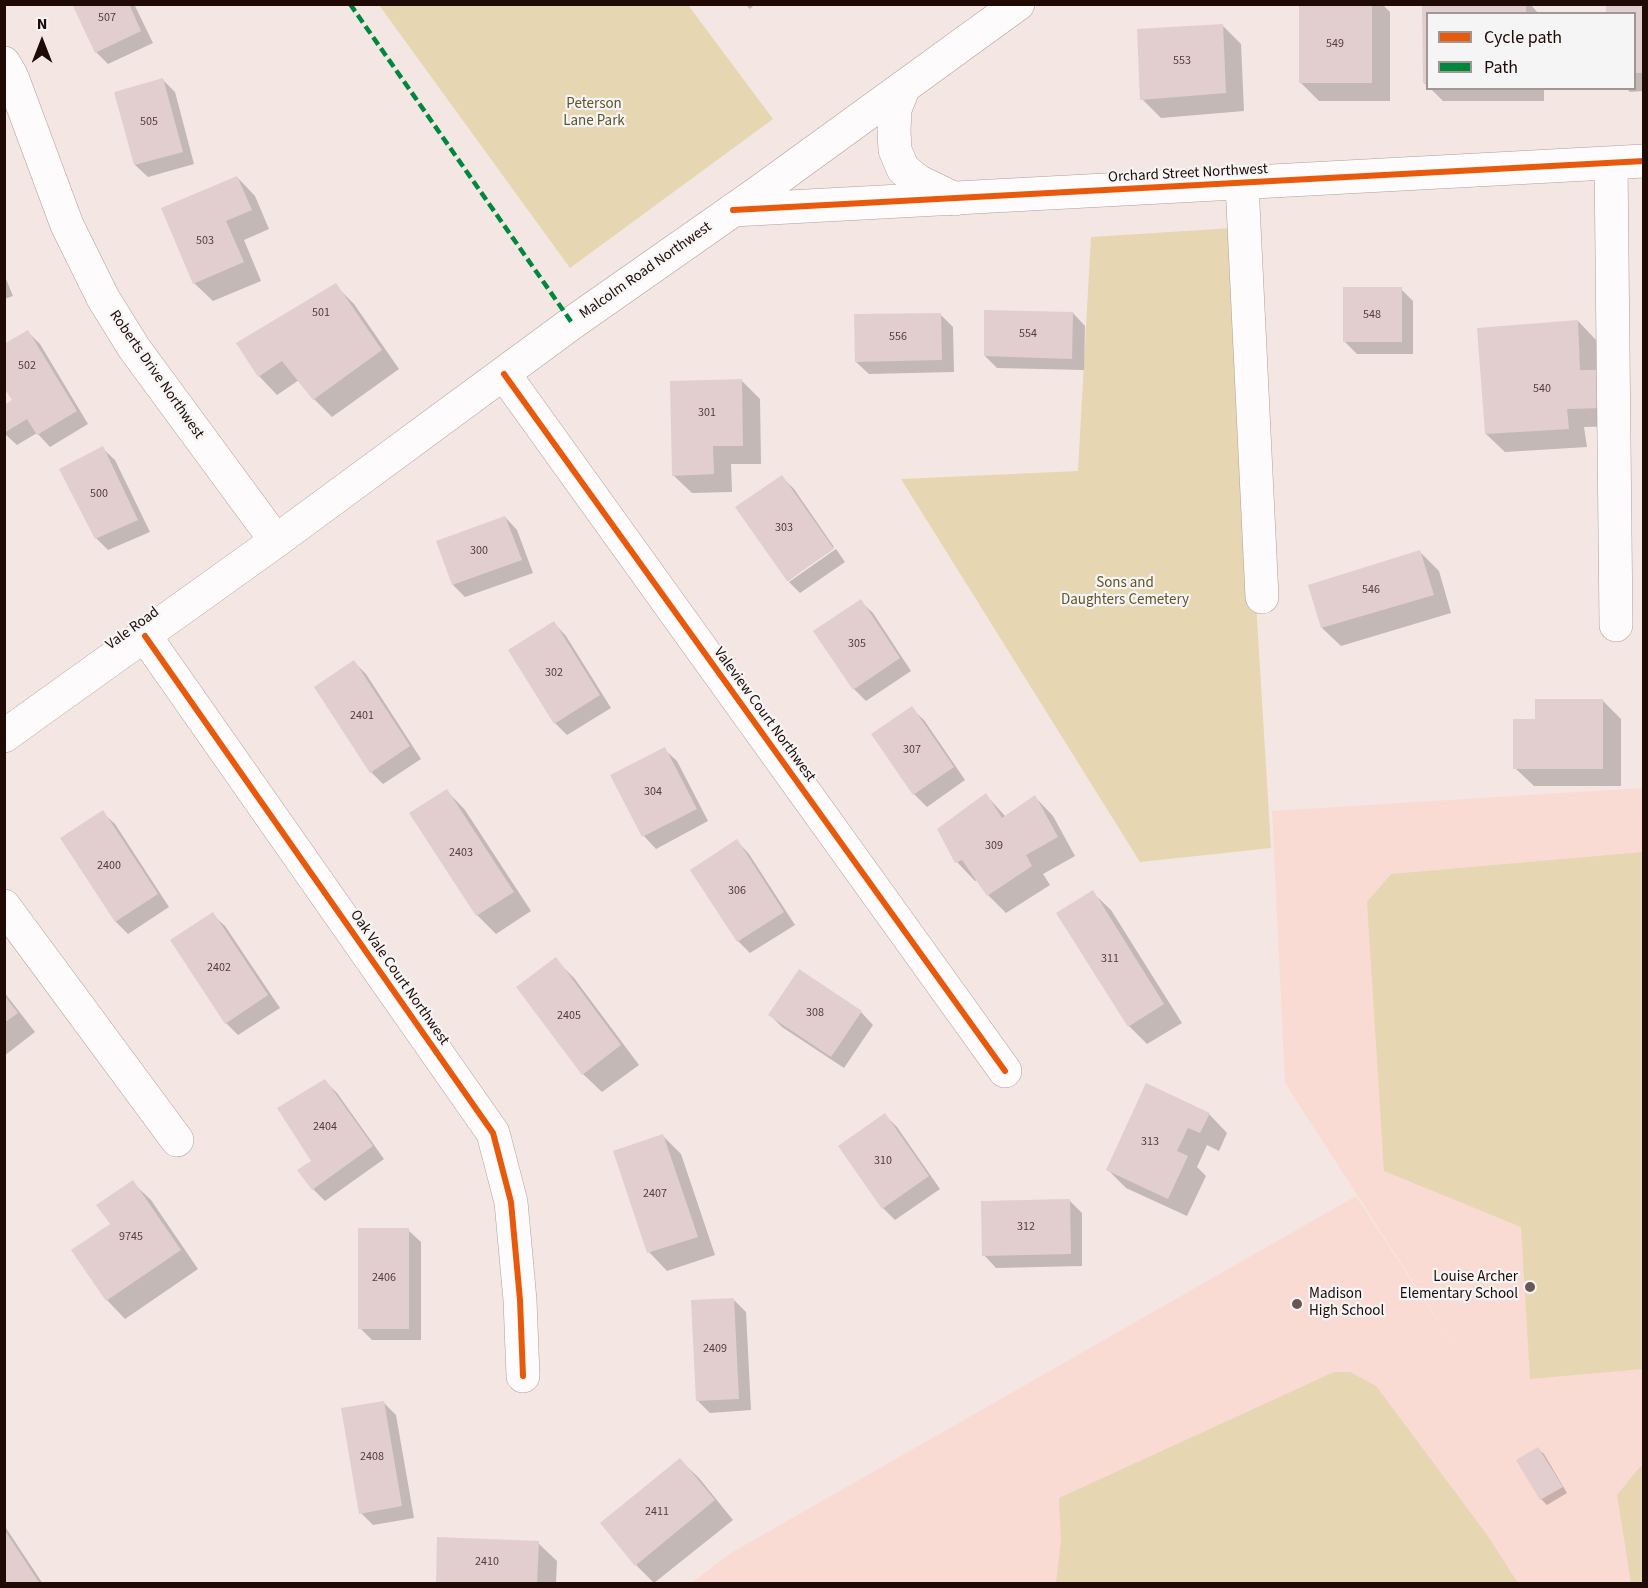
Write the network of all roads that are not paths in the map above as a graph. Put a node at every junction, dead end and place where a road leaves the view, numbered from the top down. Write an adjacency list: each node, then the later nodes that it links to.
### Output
1 (1017, 4): 3 (street, Malcolm Road Northwest)
2 (4, 63): 10 (street, Roberts Drive Northwest)
3 (904, 87): 7 (street); 8 (street, Malcolm Road Northwest)
4 (1644, 161): 5 (street, Orchard Street Northwest)
5 (1611, 163): 6 (street, Orchard Street Northwest); 12 (street)
6 (1242, 184): 7 (street, Orchard Street Northwest); 11 (street)
7 (955, 198): 8 (street, Orchard Street Northwest)
8 (733, 210): 9 (street, Malcolm Road Northwest)
9 (504, 374): 10 (street, Malcolm Road Northwest); 16 (street, Valeview Court Northwest)
10 (276, 541): 13 (street, Vale Road)
11 (1262, 597)
12 (1616, 625)
13 (145, 636): 14 (street, Vale Road); 18 (street, Oak Vale Court Northwest)
14 (4, 736)
15 (4, 906): 17 (street)
16 (1005, 1071)
17 (177, 1140)
18 (523, 1376)

